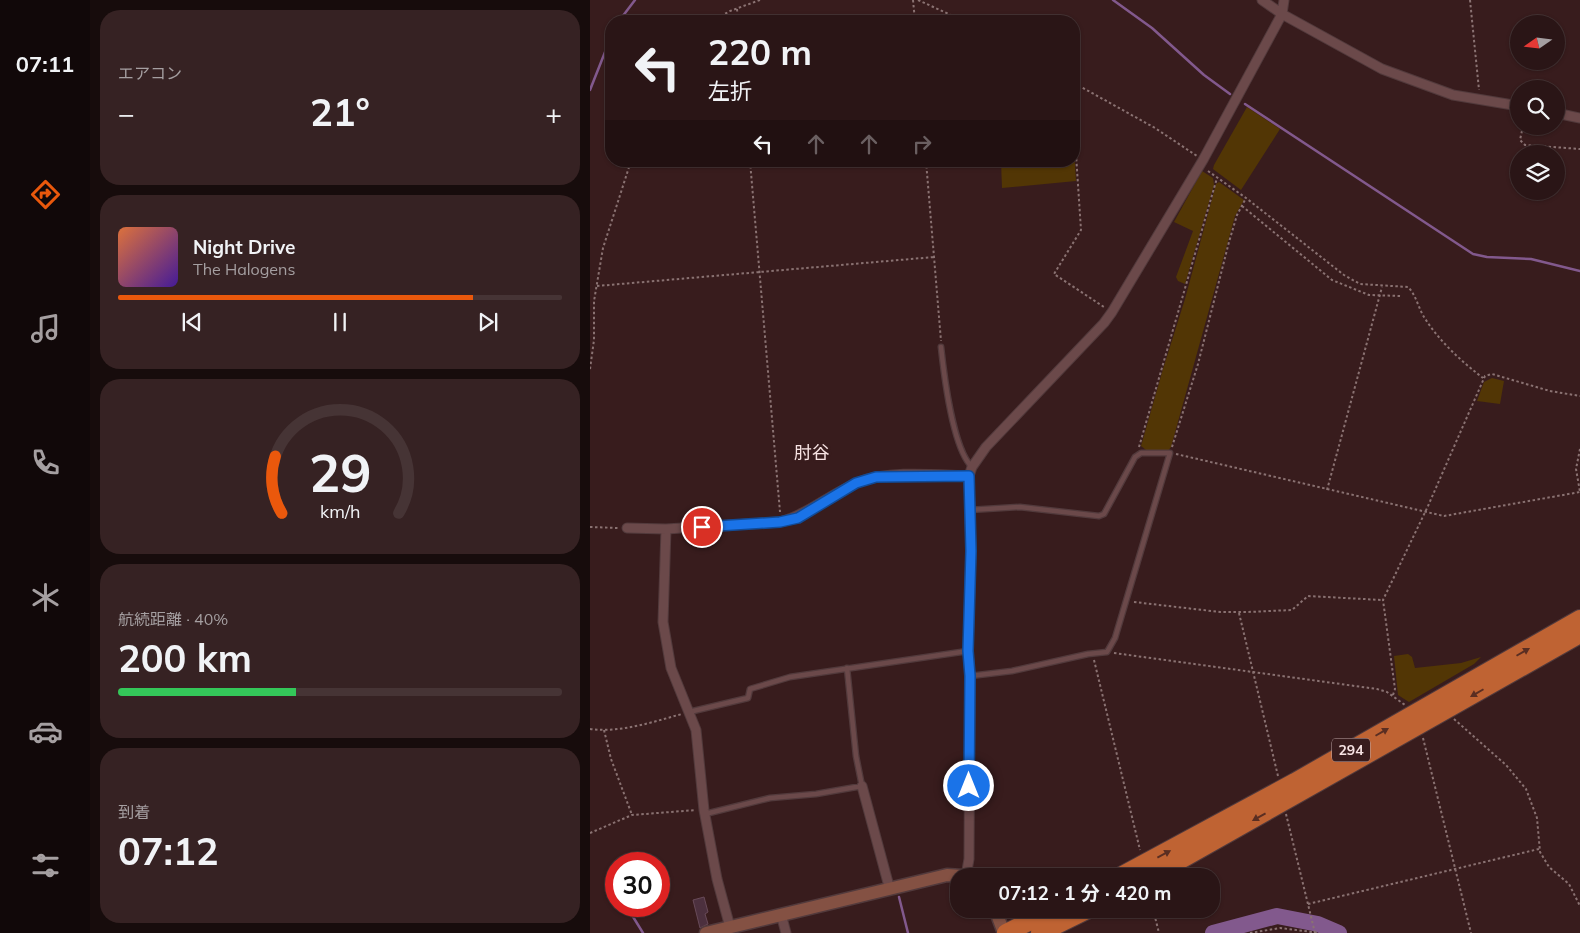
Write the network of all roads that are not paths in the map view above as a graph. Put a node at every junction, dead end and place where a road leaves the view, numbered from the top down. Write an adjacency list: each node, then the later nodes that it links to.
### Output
1 (1262, 0): 3 (street)
2 (1284, 0): 3 (street)
3 (1282, 14): 4 (street); 8 (street)
4 (1510, 104)
5 (1565, 116): 6 (street)
6 (1580, 118)
7 (941, 348): 8 (lane)
8 (971, 471): 9 (street); 11 (street)
9 (969, 510): 14 (street); 16 (lane)
10 (627, 528): 11 (street)
11 (666, 529): 17 (street)
12 (1580, 619): 18 (highway, 294, one-way to 12)
13 (1580, 634): 18 (highway, 294, one-way to 18)
14 (968, 651): 15 (lane); 16 (street)
15 (847, 668): 17 (lane); 19 (lane)
16 (970, 676): 21 (street)
17 (689, 712): 20 (street)
18 (1415, 721): 22 (highway, 294)
19 (862, 786): 20 (lane); 24 (street)
20 (704, 812): 29 (street)
21 (966, 868)
22 (1152, 868)
23 (950, 875): 24 (street)
24 (890, 890): 25 (street)
25 (782, 914): 29 (street); 31 (street)
26 (998, 918): 32 (street)
27 (1036, 918): 32 (highway)
28 (1071, 918): 33 (highway)
29 (730, 927): 30 (street)
30 (706, 933)
31 (786, 933)
32 (1005, 933)
33 (1040, 933)

